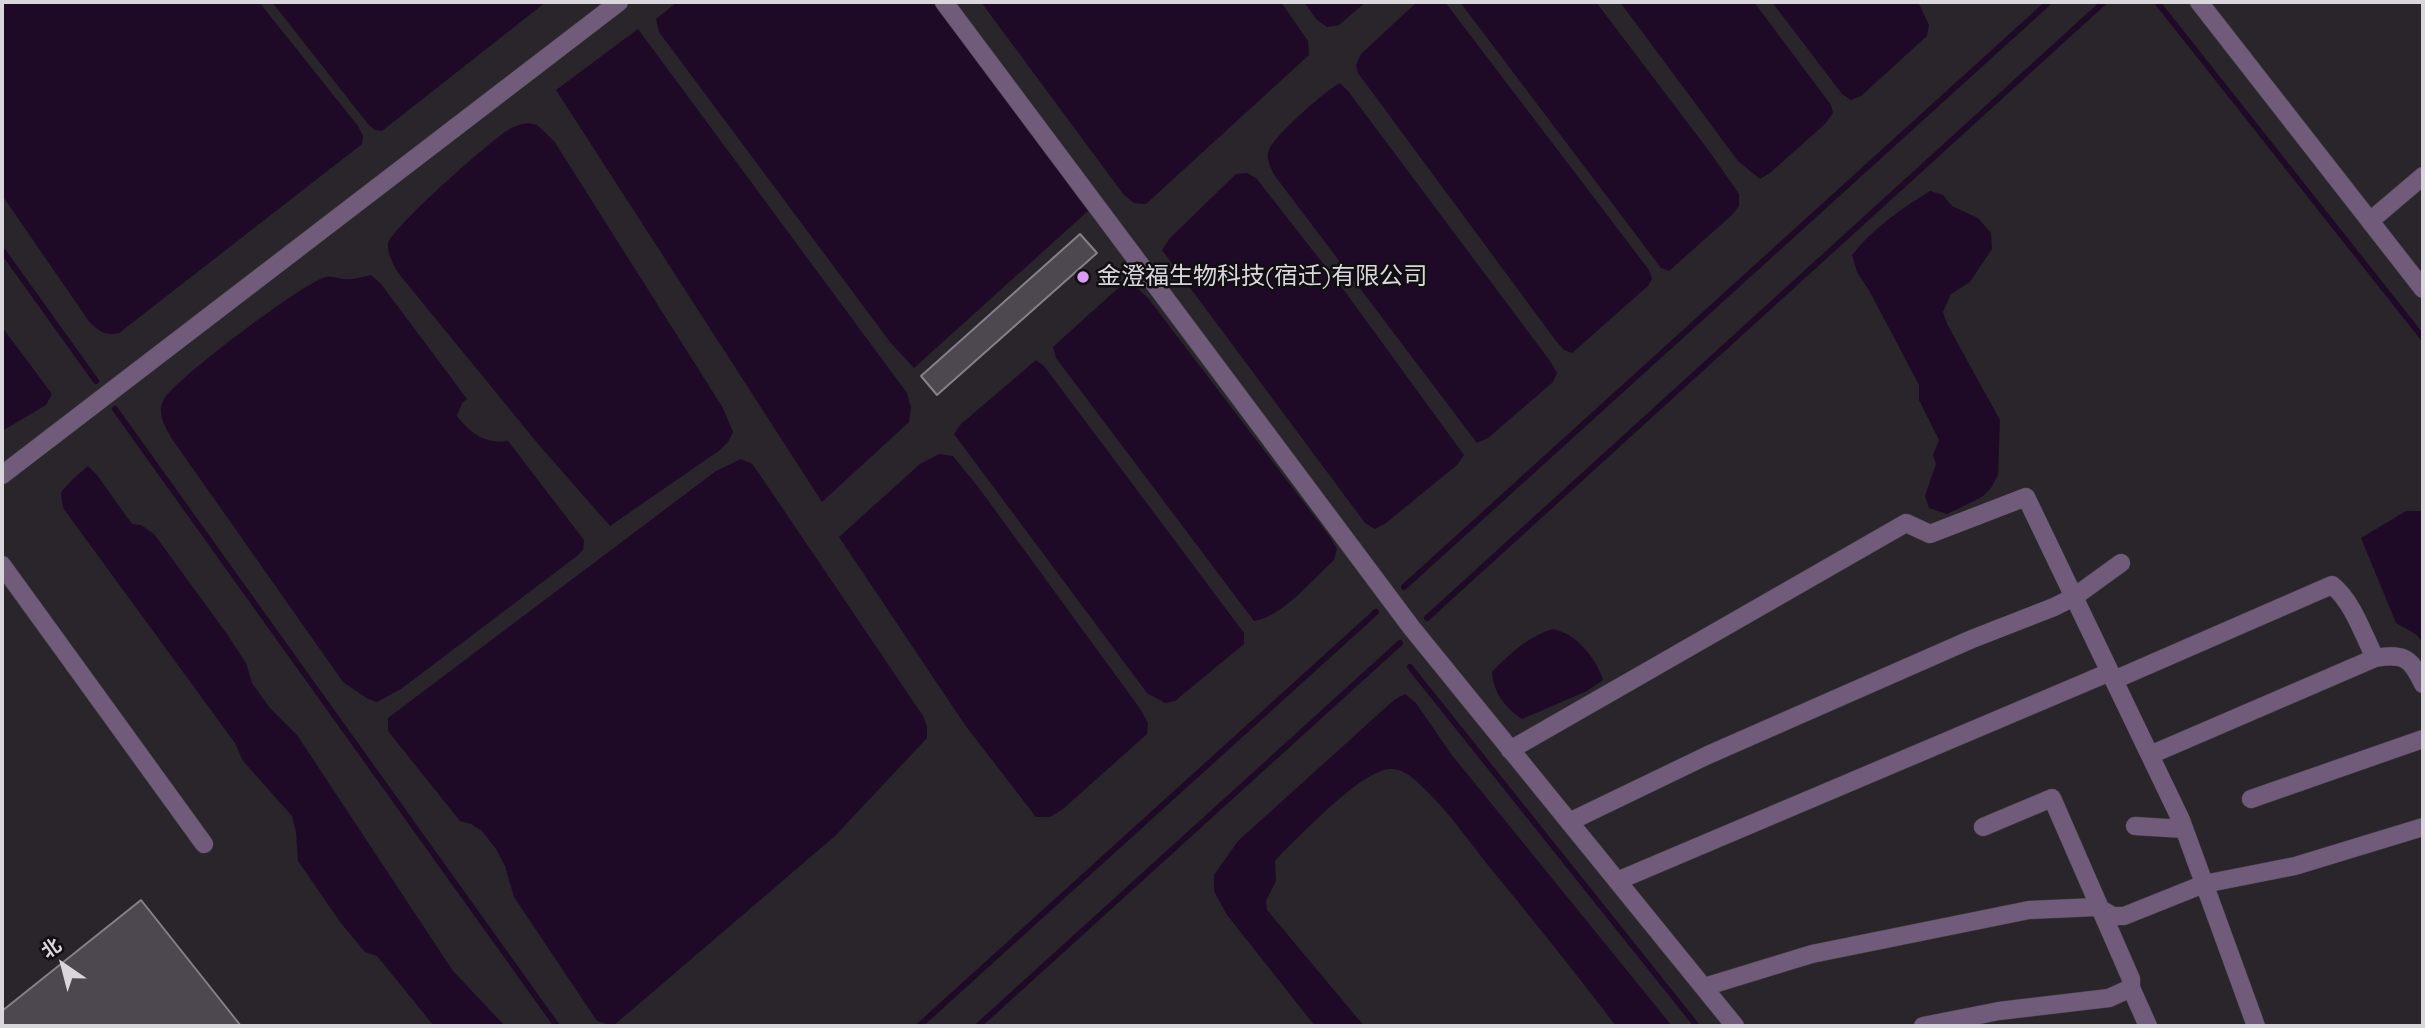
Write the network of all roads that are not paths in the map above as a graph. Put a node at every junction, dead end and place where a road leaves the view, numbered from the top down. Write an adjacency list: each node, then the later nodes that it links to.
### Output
1 (618, 2): 7 (street)
2 (944, 2): 15 (street)
3 (2199, 2): 5 (street)
4 (2423, 176): 5 (street)
5 (2370, 221): 6 (street)
6 (2423, 289)
7 (2, 475)
8 (2121, 563): 10 (street)
9 (2, 565): 23 (street)
10 (2074, 597): 12 (street); 15 (street); 18 (street)
11 (2375, 658): 12 (street); 13 (street); 16 (street)
12 (2112, 676): 16 (street); 24 (street)
13 (2423, 684)
14 (2423, 738): 17 (street)
15 (1510, 750): 18 (street)
16 (2150, 755): 22 (street)
17 (2252, 799)
18 (1569, 822): 24 (street)
19 (2135, 826): 22 (street)
20 (1983, 827): 26 (street)
21 (2423, 827): 25 (street)
22 (2184, 829): 25 (street)
23 (204, 844)
24 (1617, 881): 27 (street)
25 (2204, 884): 26 (street); 32 (street)
26 (2101, 909): 27 (street); 28 (street)
27 (1704, 987): 29 (street)
28 (2131, 988): 30 (street); 31 (street)
29 (1735, 1026)
30 (1923, 1026)
31 (2148, 1026)
32 (2256, 1026)

